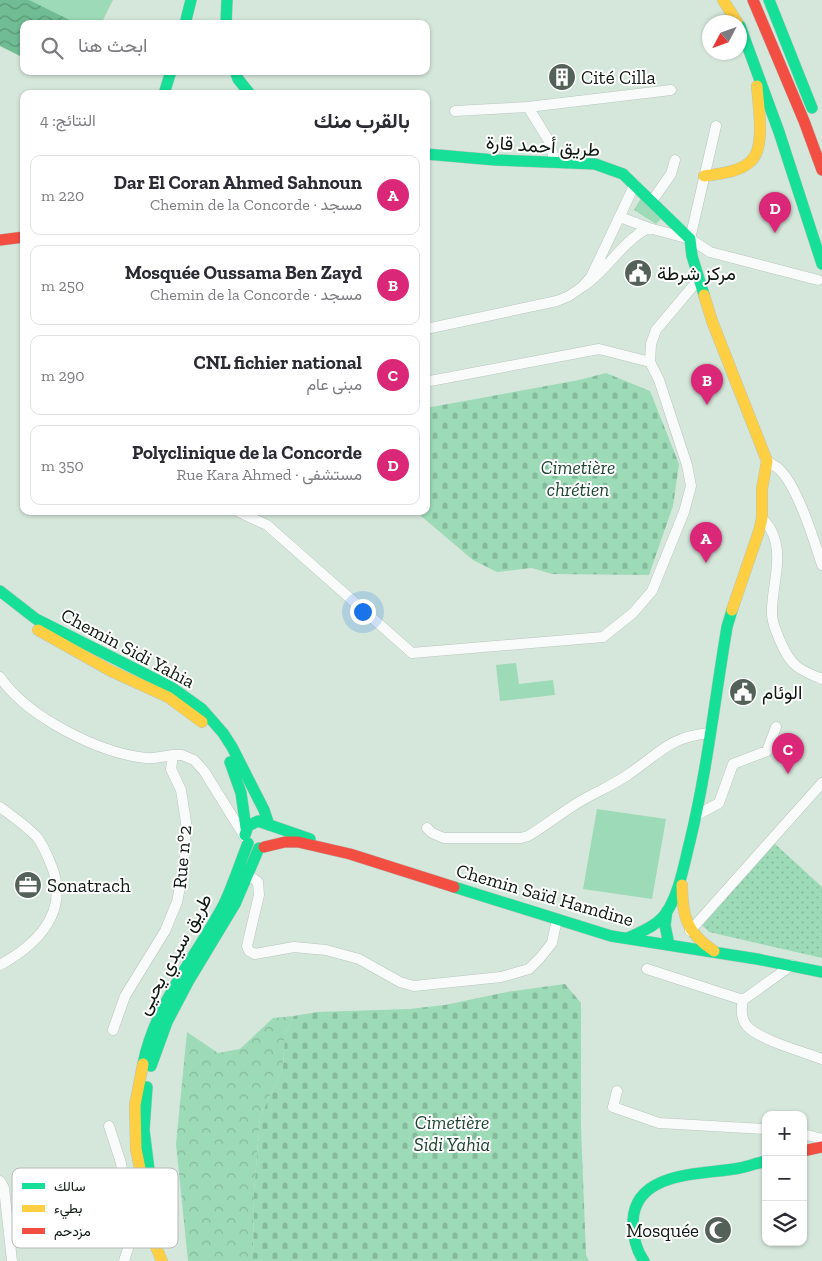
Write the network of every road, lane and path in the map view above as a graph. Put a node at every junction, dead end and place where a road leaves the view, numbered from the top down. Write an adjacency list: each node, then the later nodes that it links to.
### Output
1 (191, 0): 9 (main road)
2 (227, 0): 10 (main road)
3 (723, 0): 7 (main road)
4 (727, 0): 8 (main road)
5 (753, 0): 25 (main road)
6 (769, 0): 20 (main road)
7 (732, 15)
8 (734, 15)
9 (185, 20)
10 (226, 20)
11 (747, 46): 12 (main road)
12 (756, 68): 26 (main road); 34 (main road)
13 (170, 75): 15 (main road)
14 (236, 75): 16 (main road)
15 (165, 90)
16 (247, 90)
17 (671, 90): 18 (street)
18 (528, 107): 19 (street); 24 (street)
19 (455, 111)
20 (816, 120)
21 (716, 126): 26 (street)
22 (430, 154): 24 (main road, طريق أحمد قارة)
23 (675, 160): 28 (street)
24 (555, 162): 27 (main road, طريق أحمد قارة)
25 (822, 170)
26 (704, 176): 32 (street)
27 (635, 184): 28 (main road, طريق أحمد قارة); 29 (street)
28 (652, 201): 32 (main road, طريق أحمد قارة)
29 (620, 217): 30 (street); 37 (street)
30 (649, 228): 32 (street); 37 (street)
31 (20, 238): 33 (main road)
32 (690, 239): 35 (main road); 36 (street)
33 (0, 240)
34 (822, 264)
35 (699, 279): 39 (street); 41 (main road)
36 (818, 280)
37 (582, 287): 38 (street)
38 (430, 328)
39 (650, 362): 40 (street); 42 (street)
40 (430, 381)
41 (767, 461): 43 (main road); 44 (street)
42 (246, 515)
43 (762, 518): 48 (street); 50 (main road)
44 (822, 565)
45 (0, 591): 55 (main road, Chemin Sidi Yahia)
46 (0, 601): 57 (main road, Chemin Sidi Yahia)
47 (0, 677): 51 (street)
48 (822, 679)
49 (776, 727): 54 (street)
50 (710, 733): 54 (main road); 56 (street)
51 (173, 755): 57 (street); 74 (street, Rue n°2)
52 (822, 783): 65 (street)
53 (0, 807): 69 (street)
54 (697, 815): 60 (main road)
55 (270, 826): 57 (main road); 57 (main road); 59 (main road)
56 (427, 828)
57 (252, 841): 58 (main road); 61 (main road, طريق سيدي يحيى); 85 (main road, طريق سيدي يحيى)
58 (298, 842): 59 (main road); 61 (main road)
59 (350, 854): 64 (main road, Chemin Saïd Hamdine)
60 (684, 865): 62 (main road); 63 (main road)
61 (248, 875): 64 (street); 86 (main road, طريق سيدي يحيى)
62 (667, 910): 66 (main road); 67 (main road)
63 (683, 915): 65 (main road); 67 (main road)
64 (557, 920): 66 (main road, Chemin Saïd Hamdine)
65 (690, 931): 68 (main road)
66 (628, 938): 67 (main road, Chemin Saïd Hamdine)
67 (669, 945): 68 (main road, Chemin Saïd Hamdine)
68 (716, 953): 70 (main road, Chemin Saïd Hamdine)
69 (0, 965)
70 (792, 965): 72 (main road, Chemin Saïd Hamdine); 73 (street)
71 (647, 969): 73 (street)
72 (822, 972)
73 (742, 1000): 75 (street)
74 (113, 1030)
75 (822, 1059)
76 (617, 1091): 78 (street)
77 (109, 1126): 84 (street)
78 (762, 1129)
79 (807, 1135): 80 (street)
80 (822, 1139)
81 (822, 1147): 82 (main road)
82 (807, 1150)
83 (762, 1162): 97 (main road)
84 (122, 1168)
85 (140, 1168)
86 (149, 1168)
87 (0, 1181): 92 (street)
88 (128, 1248): 93 (street)
89 (129, 1248): 94 (street)
90 (156, 1248): 95 (main road, طريق سيدي يحيى)
91 (167, 1248): 96 (main road, طريق سيدي يحيى)
92 (12, 1261)
93 (124, 1261)
94 (129, 1261)
95 (162, 1261)
96 (170, 1261)
97 (644, 1261)

